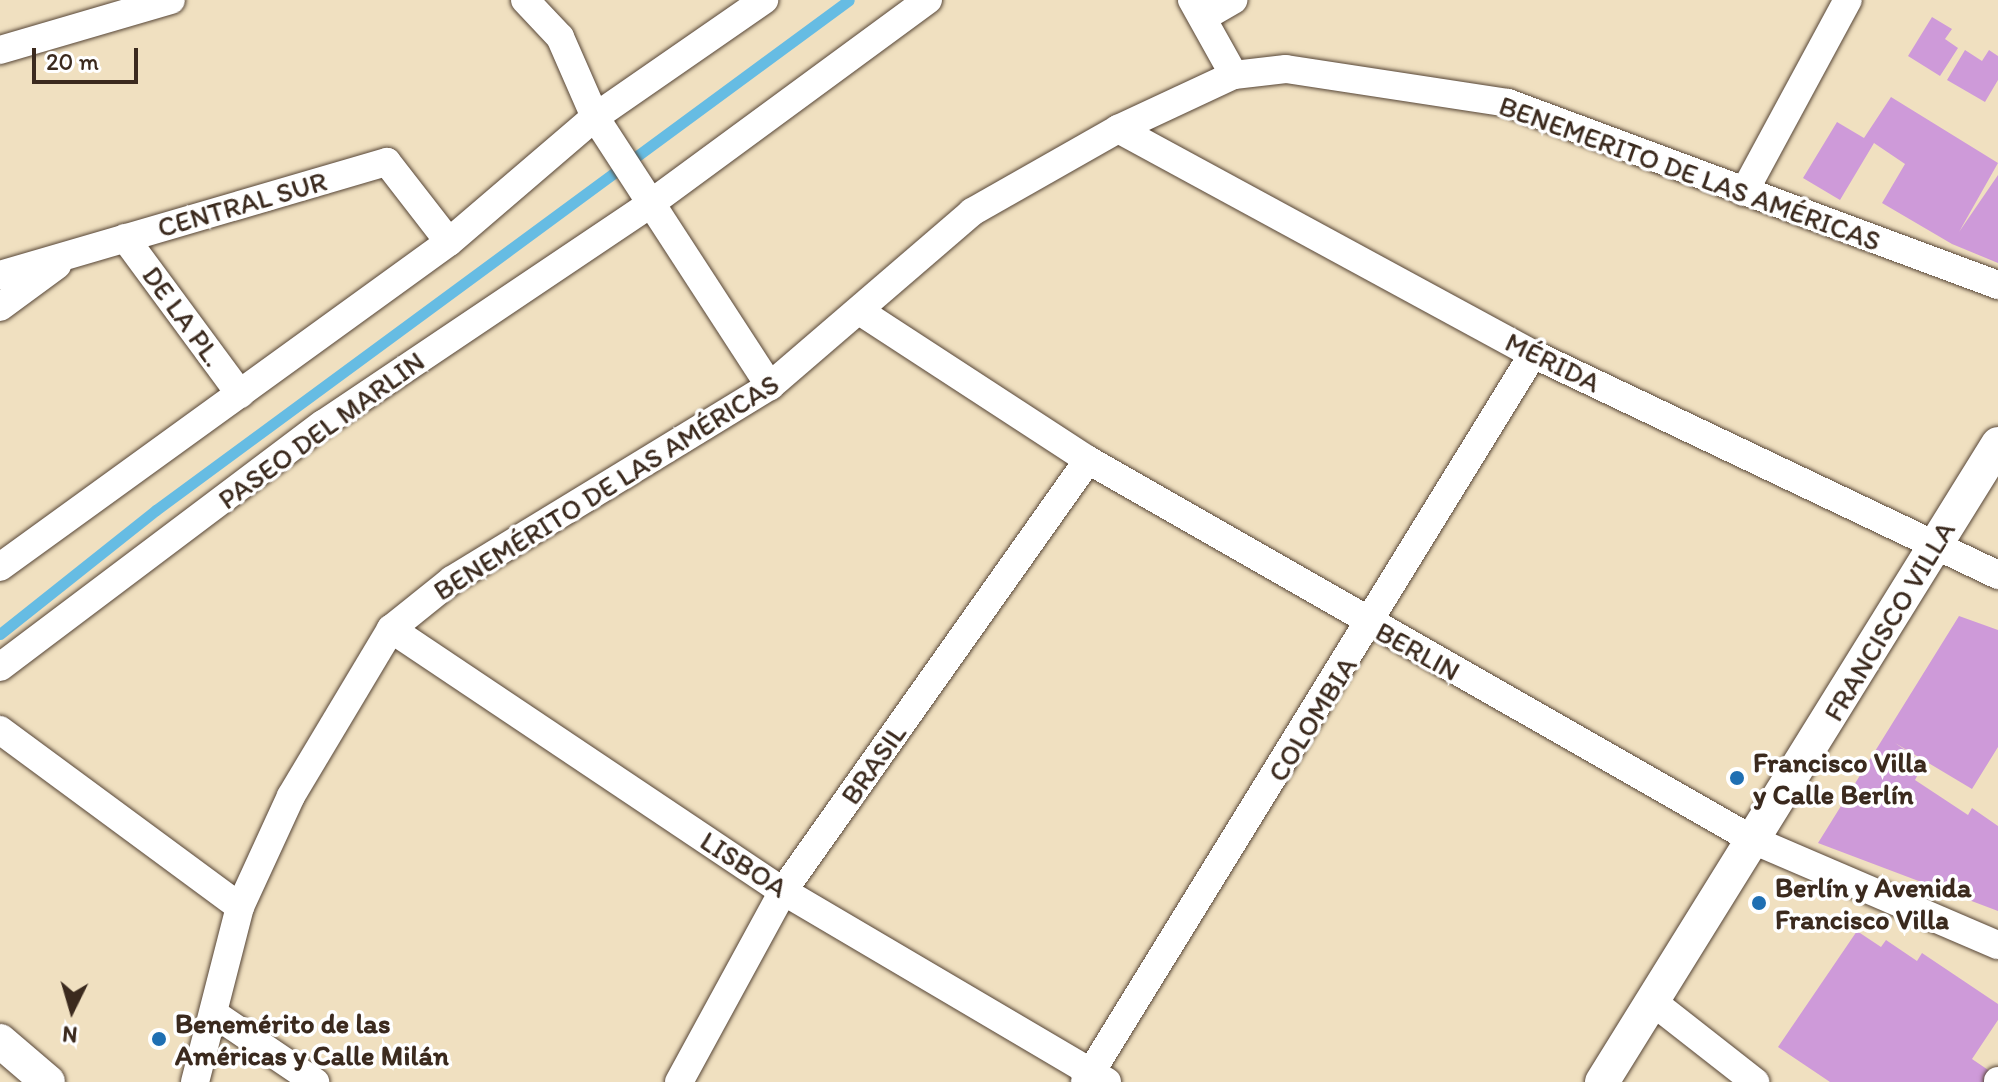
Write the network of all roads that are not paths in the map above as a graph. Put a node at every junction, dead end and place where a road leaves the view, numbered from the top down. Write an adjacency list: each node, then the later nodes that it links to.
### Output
1 (171, 0): 8 (street)
2 (525, 0): 10 (street)
3 (764, 0): 10 (street)
4 (928, 0): 13 (street, PASEO DEL MARLIN)
5 (1233, 0): 7 (street)
6 (1848, 0): 12 (street)
7 (1198, 9): 9 (street)
8 (0, 50)
9 (1234, 75): 11 (street, BENEMÉRITO DE LAS AMÉRICAS); 12 (street, BENEMERITO DE LAS AMÉRICAS)
10 (595, 117): 13 (street); 15 (street)
11 (1118, 129): 20 (street, BENEMÉRITO DE LAS AMÉRICAS); 21 (street, MÉRIDA)
12 (1744, 192): 18 (street, BENEMERITO DE LAS AMÉRICAS)
13 (644, 196): 22 (street); 31 (street, PASEO DEL MARLIN)
14 (125, 238): 15 (street, CENTRAL SUR); 16 (street, CENTRAL SUR); 23 (street, DE LA PL.)
15 (449, 242): 23 (street)
16 (72, 254): 17 (street, CENTRAL SUR); 19 (street)
17 (0, 275)
18 (1998, 285)
19 (0, 307)
20 (861, 312): 22 (street, BENEMÉRITO DE LAS AMÉRICAS); 25 (street, BERLIN)
21 (1533, 354): 26 (street, MÉRIDA); 29 (street, COLOMBIA)
22 (770, 386): 30 (street, BENEMÉRITO DE LAS AMÉRICAS)
23 (240, 394): 27 (street)
24 (1998, 444): 26 (street, FRANCISCO VILLA)
25 (1088, 460): 29 (street, BERLIN); 34 (street, BRASIL)
26 (1934, 546): 28 (street, MÉRIDA); 33 (street, FRANCISCO VILLA)
27 (0, 567)
28 (1998, 575)
29 (1371, 625): 33 (street, BERLIN); 40 (street, COLOMBIA)
30 (391, 629): 34 (street, LISBOA); 35 (street, BENEMÉRITO DE LAS AMÉRICAS)
31 (0, 667)
32 (0, 730): 35 (street)
33 (1755, 841): 36 (street, BERLIN); 37 (street, FRANCISCO VILLA)
34 (783, 891): 40 (street, LISBOA); 44 (street, BRASIL)
35 (240, 907): 38 (street, BENEMÉRITO DE LAS AMÉRICAS)
36 (1998, 945)
37 (1653, 1002): 45 (street, FRANCISCO VILLA); 46 (street)
38 (216, 1015): 42 (street, BENEMÉRITO DE LAS AMÉRICAS); 43 (street)
39 (0, 1041): 41 (street)
40 (1095, 1079)
41 (48, 1082)
42 (195, 1082)
43 (315, 1082)
44 (679, 1082)
45 (1602, 1082)
46 (1755, 1082)

